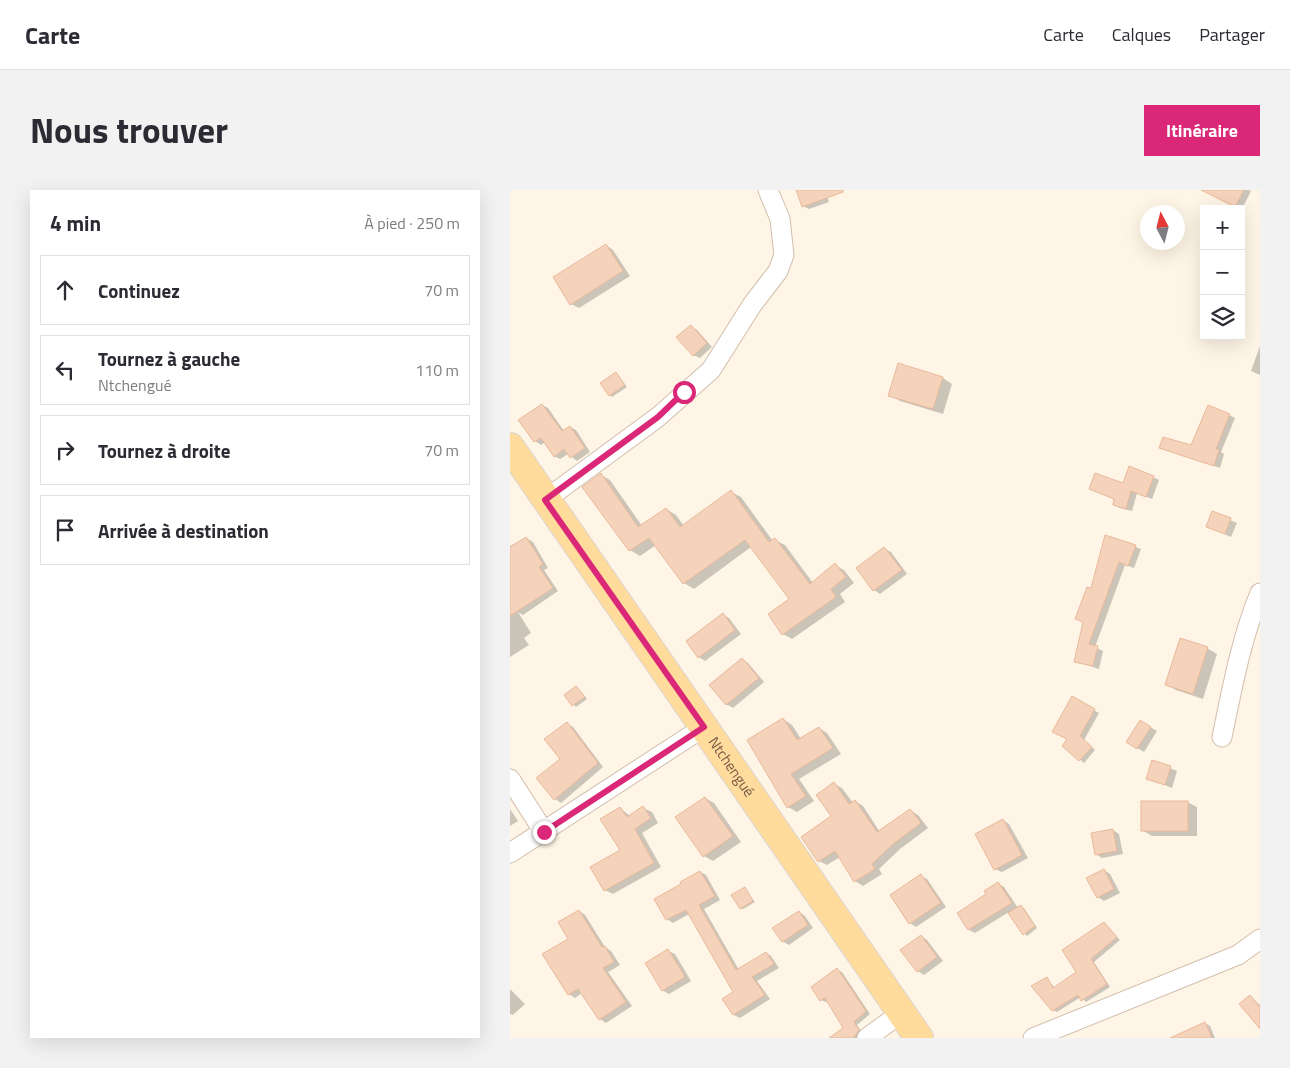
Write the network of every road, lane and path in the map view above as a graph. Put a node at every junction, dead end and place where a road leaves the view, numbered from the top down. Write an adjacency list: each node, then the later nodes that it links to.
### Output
1 (768, 190): 3 (street)
2 (510, 447): 3 (main road, Ntchengué)
3 (545, 500): 5 (main road, Ntchengué)
4 (1260, 593): 6 (street)
5 (704, 727): 8 (street); 11 (main road, Ntchengué)
6 (1222, 738)
7 (510, 780): 8 (street)
8 (544, 832): 9 (street)
9 (510, 853)
10 (1260, 939): 14 (street)
11 (901, 1013): 12 (street); 13 (main road, Ntchengué)
12 (867, 1038)
13 (919, 1038)
14 (1033, 1038)

